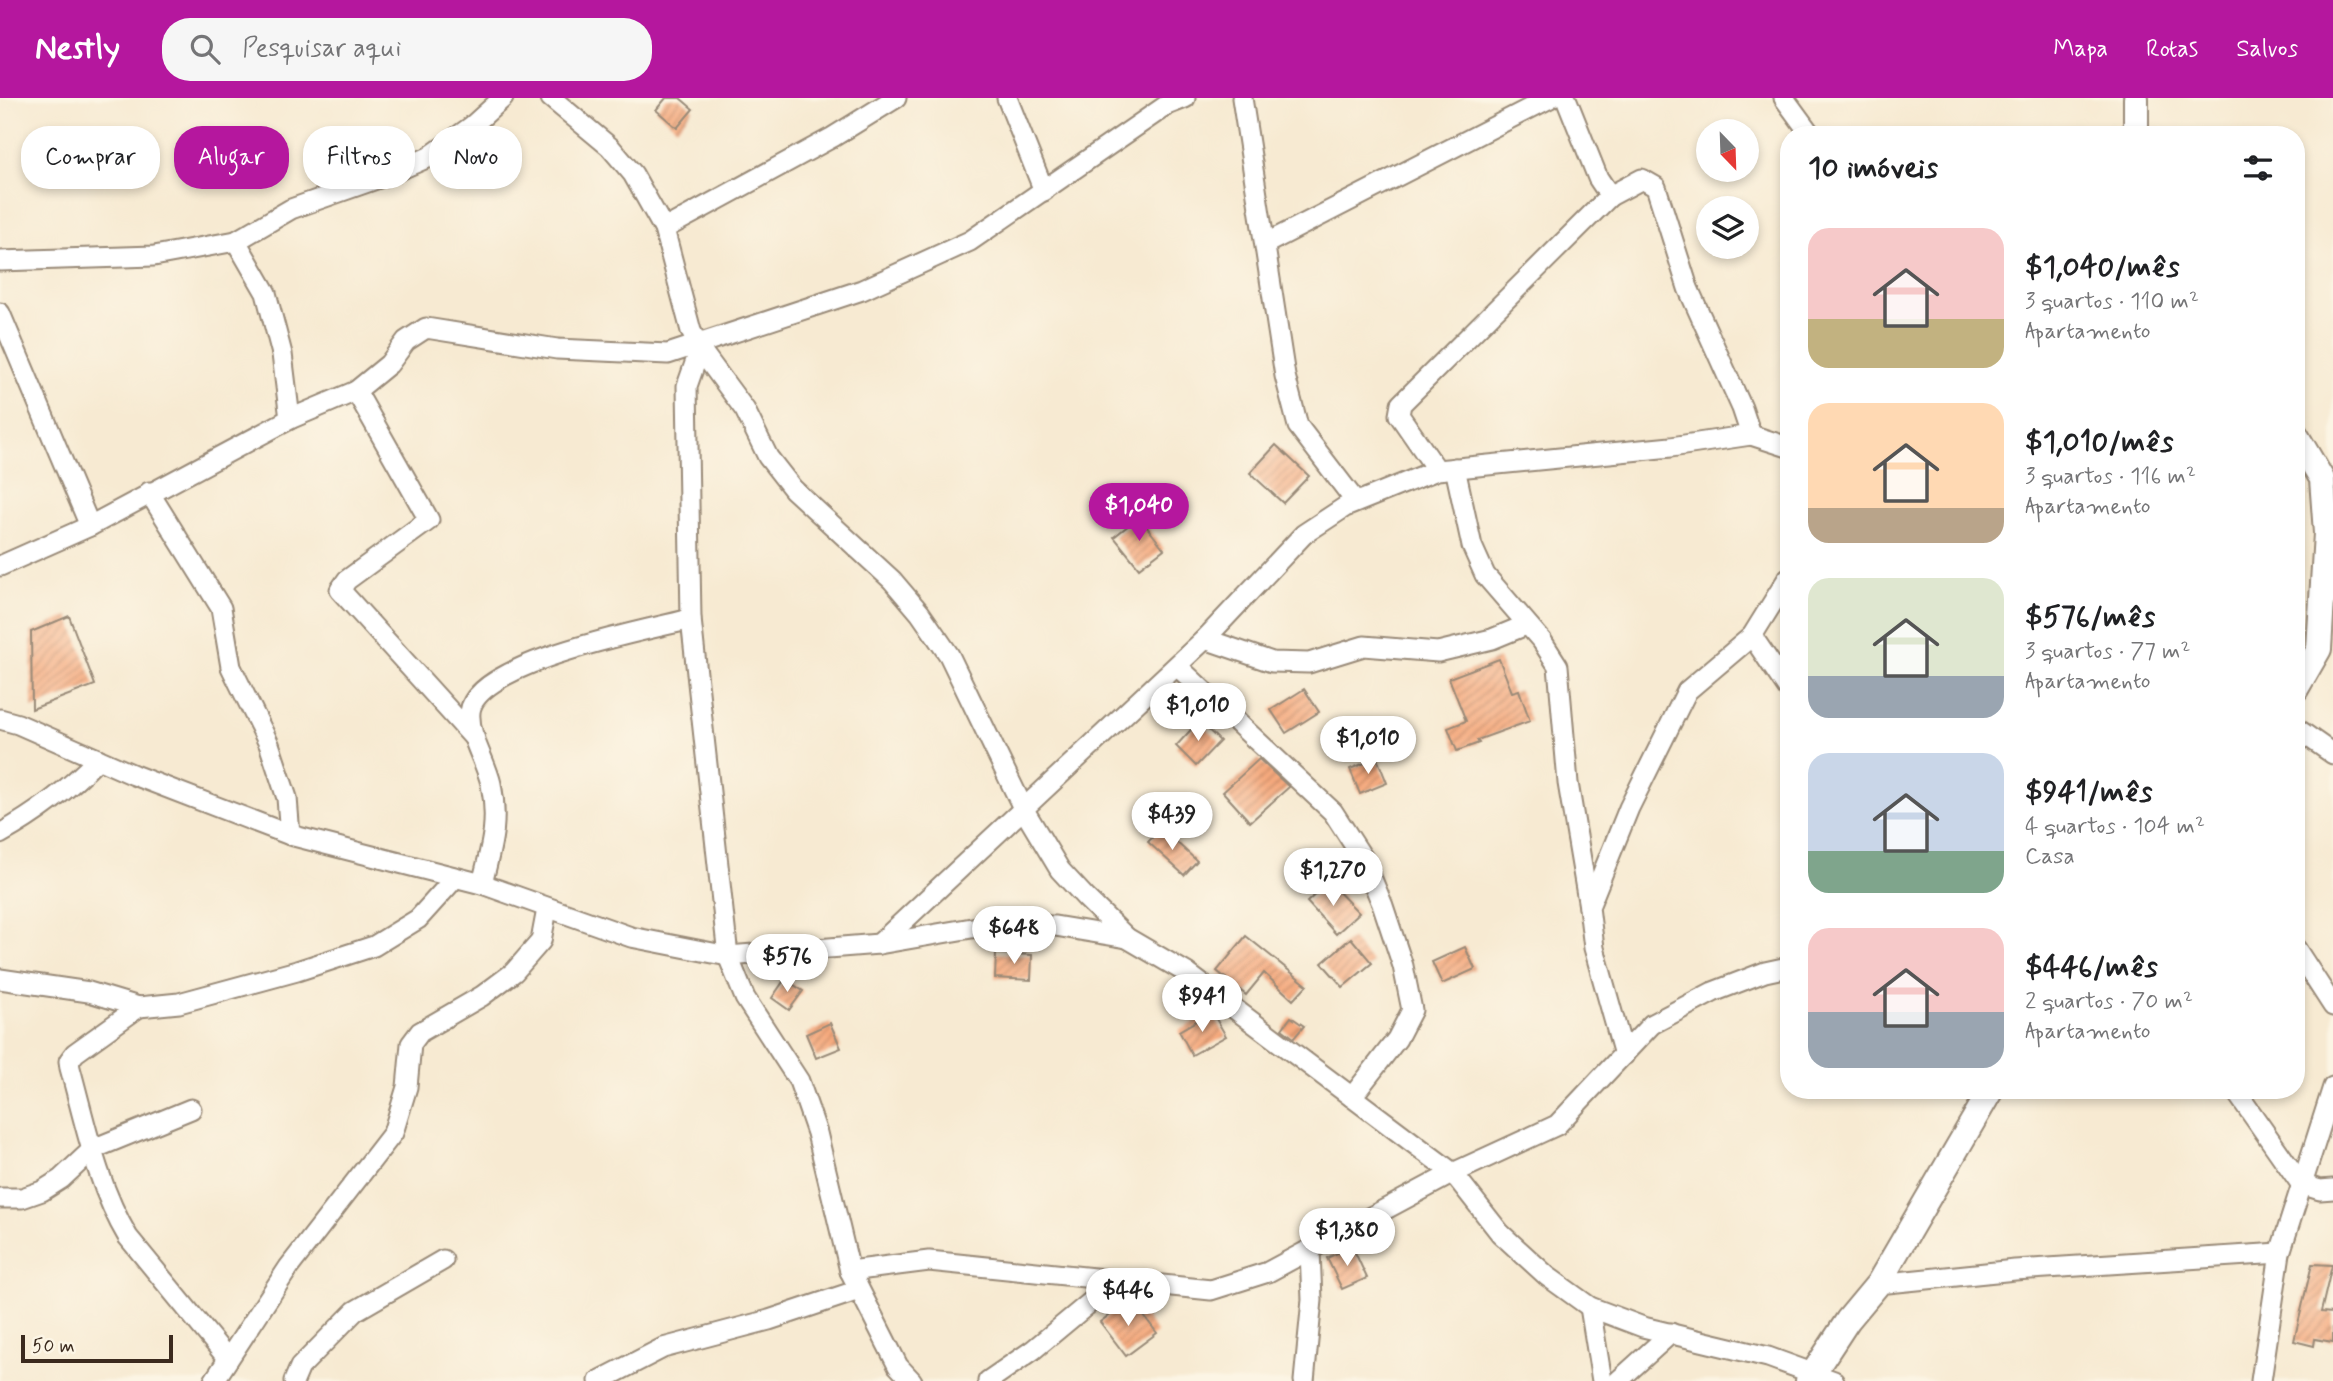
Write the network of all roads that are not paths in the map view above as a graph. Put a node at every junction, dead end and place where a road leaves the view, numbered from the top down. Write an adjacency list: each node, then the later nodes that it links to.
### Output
1 (503, 98): 16 (street)
2 (551, 98): 15 (street)
3 (896, 98): 15 (street)
4 (1007, 98): 13 (street)
5 (1185, 98): 13 (street)
6 (1242, 98): 17 (street)
7 (1550, 98): 17 (street)
8 (1566, 98): 14 (street)
9 (1784, 98): 11 (street)
10 (2136, 98): 12 (street)
11 (1804, 126)
12 (2136, 126)
13 (1045, 191): 20 (street)
14 (1610, 196): 23 (street); 26 (street)
15 (664, 229): 20 (street)
16 (236, 242): 18 (street); 22 (street)
17 (1265, 244): 29 (street)
18 (0, 261)
19 (0, 313): 30 (street)
20 (699, 347): 21 (street); 33 (street); 47 (street)
21 (356, 391): 22 (street); 44 (street)
22 (290, 419): 28 (street)
23 (1751, 435): 24 (street); 26 (street)
24 (1780, 444)
25 (2305, 449): 27 (street)
26 (1446, 469): 29 (street); 34 (street)
27 (2327, 482): 38 (street)
28 (149, 492): 30 (street); 49 (street)
29 (1356, 502): 37 (street)
30 (90, 526): 31 (street)
31 (0, 566)
32 (1780, 591): 36 (street)
33 (691, 619): 44 (street); 56 (street)
34 (1526, 625): 37 (street); 52 (street)
35 (2333, 626): 38 (street)
36 (1752, 636): 41 (street); 52 (street)
37 (1205, 639): 39 (street)
38 (2319, 649): 40 (street)
39 (1177, 666): 47 (street); 64 (street)
40 (2305, 673)
41 (1780, 677)
42 (0, 719): 46 (street)
43 (2305, 734): 45 (street)
44 (475, 739): 51 (street)
45 (2333, 754)
46 (98, 759): 48 (street); 49 (street)
47 (1024, 810): 54 (street); 55 (street)
48 (0, 834)
49 (290, 835): 50 (street)
50 (455, 878): 51 (street); 61 (street)
51 (482, 884): 53 (street)
52 (1589, 907): 62 (street)
53 (547, 909): 56 (street); 82 (street)
54 (1127, 938): 55 (street); 64 (street)
55 (879, 944): 56 (street)
56 (728, 956): 76 (street)
57 (2305, 963): 60 (street)
58 (1780, 969): 62 (street)
59 (0, 979): 61 (street)
60 (2333, 1006)
61 (139, 1007): 68 (street)
62 (1624, 1055): 69 (street)
63 (2333, 1087): 70 (street)
64 (1352, 1097): 69 (street)
65 (1986, 1099): 78 (street)
66 (2241, 1099): 70 (street)
67 (191, 1109): 68 (street)
68 (93, 1149): 72 (street); 82 (street)
69 (1453, 1173): 73 (street); 80 (street)
70 (2301, 1184): 71 (street); 74 (street)
71 (2333, 1189)
72 (0, 1198)
73 (1311, 1250): 77 (street); 89 (street)
74 (2280, 1253): 78 (street); 92 (street)
75 (443, 1260): 85 (street)
76 (850, 1271): 77 (street); 79 (street)
77 (1116, 1281): 88 (street)
78 (1878, 1284): 83 (street)
79 (859, 1290): 86 (street); 87 (street)
80 (1590, 1307): 81 (street); 90 (street)
81 (1671, 1333): 83 (street); 91 (street)
82 (228, 1359): 84 (street)
83 (1818, 1379)
84 (214, 1381)
85 (294, 1381)
86 (599, 1381)
87 (912, 1381)
88 (988, 1381)
89 (1304, 1381)
90 (1602, 1381)
91 (1618, 1381)
92 (2261, 1381)

